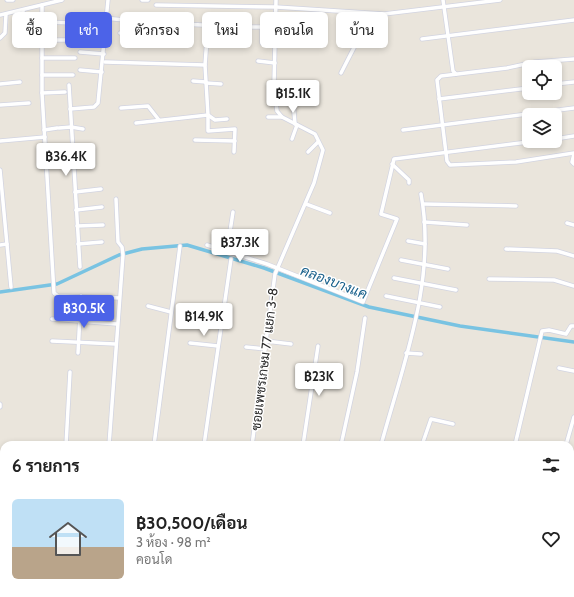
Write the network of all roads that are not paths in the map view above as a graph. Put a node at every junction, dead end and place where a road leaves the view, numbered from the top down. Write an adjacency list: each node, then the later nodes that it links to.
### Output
1 (7, 0): 2 (street)
2 (13, 0)
3 (62, 0): 10 (street)
4 (108, 0): 16 (street)
5 (142, 0): 6 (street)
6 (148, 0)
7 (276, 0): 12 (street)
8 (443, 0): 13 (street)
9 (500, 0): 13 (street)
10 (42, 5): 14 (street); 15 (street)
11 (156, 5): 12 (street)
12 (276, 7): 17 (street); 18 (street)
13 (445, 7): 20 (street); 23 (street)
14 (23, 10): 19 (street)
15 (42, 12)
16 (107, 12)
17 (276, 12)
18 (337, 12)
19 (6, 14): 21 (street); 24 (street)
20 (388, 14)
21 (0, 15)
22 (574, 20): 23 (street)
23 (448, 36): 25 (street); 43 (street)
24 (0, 38)
25 (422, 39)
26 (42, 48): 33 (street)
27 (104, 48): 32 (street)
28 (206, 48): 39 (street)
29 (275, 48): 38 (street)
30 (354, 48): 42 (street)
31 (80, 52): 32 (street)
32 (104, 54): 41 (street)
33 (42, 58): 34 (street); 44 (street)
34 (75, 58)
35 (574, 59): 43 (street)
36 (258, 61): 38 (street)
37 (105, 62): 39 (street)
38 (275, 63): 57 (street)
39 (204, 65): 49 (street)
40 (80, 70): 41 (street)
41 (102, 72): 63 (street)
42 (341, 73)
43 (456, 74): 58 (street)
44 (42, 75): 45 (street); 55 (street)
45 (73, 75)
46 (193, 81): 49 (street)
47 (20, 82): 51 (street)
48 (574, 82): 50 (street)
49 (206, 83): 52 (street); 64 (street)
50 (562, 83)
51 (0, 84)
52 (221, 84)
53 (69, 86): 63 (street)
54 (522, 89): 58 (street)
55 (42, 92): 56 (street); 74 (street)
56 (65, 92)
57 (275, 93): 66 (street); 70 (street)
58 (440, 99): 71 (street)
59 (29, 103): 60 (street)
60 (0, 105)
61 (121, 108): 68 (street)
62 (574, 108): 71 (street)
63 (70, 109): 72 (street)
64 (208, 115): 67 (street); 68 (street); 82 (street)
65 (268, 117): 66 (street)
66 (282, 117): 70 (street)
67 (227, 119)
68 (160, 120): 69 (street)
69 (136, 123)
70 (296, 124): 79 (street); 83 (street)
71 (443, 126): 75 (street); 87 (street)
72 (71, 127): 73 (street); 74 (street); 94 (street)
73 (83, 129)
74 (44, 130): 77 (street)
75 (404, 130)
76 (574, 136): 78 (street)
77 (45, 137): 81 (street); 133 (street)
78 (562, 137)
79 (292, 139)
80 (195, 140): 82 (street)
81 (0, 141)
82 (235, 141): 85 (street)
83 (318, 142): 86 (street); 97 (street, ซอยเพชรเกษม 77 แยก 3-8)
84 (522, 143): 87 (street)
85 (234, 152)
86 (308, 152)
87 (446, 152): 88 (street); 90 (street)
88 (574, 153): 89 (street)
89 (574, 163)
90 (392, 164): 92 (street); 125 (street)
91 (0, 170): 112 (street)
92 (409, 183)
93 (101, 189): 94 (street)
94 (75, 192): 101 (street)
95 (421, 194): 98 (street)
96 (116, 199): 135 (street)
97 (306, 204): 103 (street); 125 (street, ซอยเพชรเกษม 77 แยก 3-8)
98 (423, 204): 99 (street); 104 (street)
99 (516, 206)
100 (102, 207): 101 (street)
101 (76, 210): 109 (street)
102 (233, 212): 119 (street)
103 (330, 213)
104 (424, 222): 107 (street); 114 (street)
105 (567, 222): 108 (street)
106 (103, 224): 109 (street)
107 (467, 225)
108 (574, 225)
109 (77, 226): 113 (street)
110 (408, 241): 114 (street)
111 (102, 242): 113 (street)
112 (7, 244): 115 (street); 131 (street)
113 (78, 244): 124 (street)
114 (425, 244): 123 (street)
115 (0, 245)
116 (207, 245): 119 (street)
117 (180, 246): 139 (street)
118 (506, 249): 120 (street)
119 (227, 251): 125 (street)
120 (574, 256)
121 (231, 259): 151 (street)
122 (401, 260): 123 (street)
123 (425, 264): 126 (street); 129 (street)
124 (80, 267)
125 (278, 268): 146 (street, ซอยเพชรเกษม 77 แยก 3-8)
126 (448, 269)
127 (394, 278): 129 (street)
128 (489, 279): 130 (street)
129 (423, 284): 132 (street); 136 (street)
130 (574, 286)
131 (11, 287)
132 (456, 290)
133 (82, 296): 135 (street); 142 (street)
134 (386, 296): 136 (street)
135 (119, 298): 143 (street)
136 (420, 302): 138 (street); 156 (street)
137 (148, 306): 139 (street)
138 (440, 306)
139 (171, 312): 165 (street)
140 (365, 318): 169 (street)
141 (52, 319): 142 (street)
142 (80, 321): 143 (street); 147 (street)
143 (117, 324): 149 (street)
144 (574, 326): 172 (street)
145 (52, 341): 147 (street)
146 (266, 341): 150 (street); 154 (street, ซอยเพชรเกษม 77 แยก 3-8)
147 (79, 342): 149 (street); 155 (street)
148 (190, 343): 151 (street)
149 (115, 344): 164 (street)
150 (291, 344)
151 (218, 346): 166 (street)
152 (246, 346): 154 (street)
153 (318, 346): 168 (street)
154 (265, 349): 167 (street, ซอยเพชรเกษม 77 แยก 3-8)
155 (78, 352)
156 (406, 353): 157 (street); 170 (street)
157 (421, 354)
158 (559, 368): 159 (street)
159 (574, 371)
160 (70, 372): 163 (street)
161 (574, 417): 173 (street)
162 (453, 424): 171 (street)
163 (66, 441)
164 (109, 441)
165 (155, 441)
166 (205, 441)
167 (253, 441)
168 (304, 441)
169 (342, 441)
170 (381, 441)
171 (423, 441)
172 (515, 441)
173 (567, 441)

